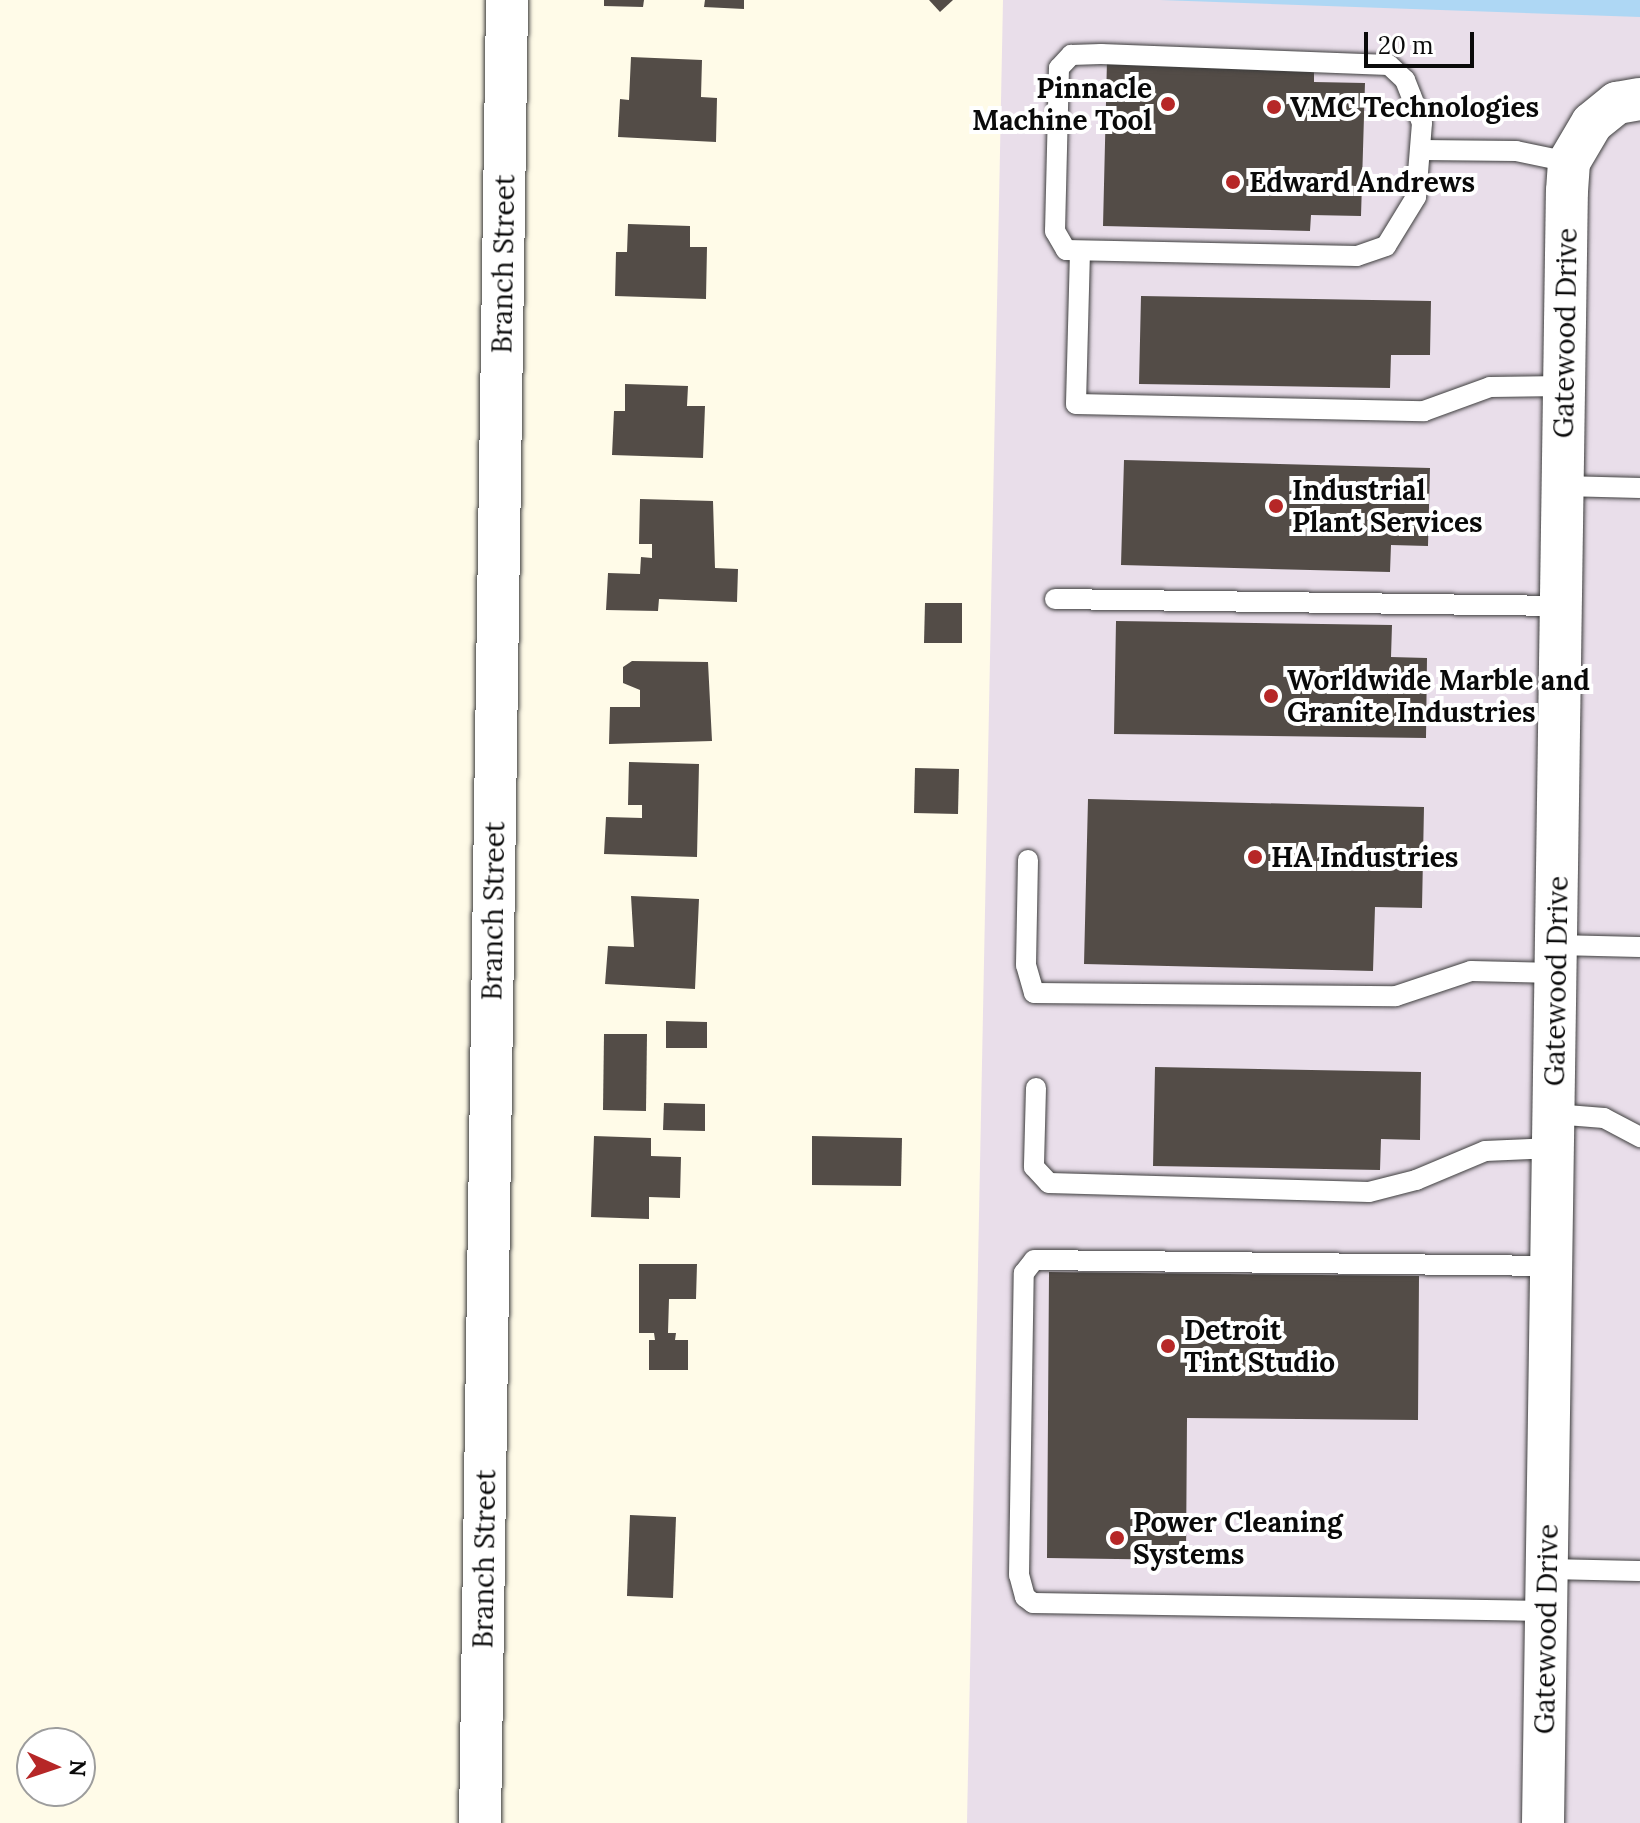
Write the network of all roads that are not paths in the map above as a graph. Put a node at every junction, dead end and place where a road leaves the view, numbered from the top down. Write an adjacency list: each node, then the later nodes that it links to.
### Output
1 (507, 0): 21 (street, Branch Street)
2 (1640, 99): 4 (street)
3 (1422, 150): 4 (lane); 5 (lane); 5 (lane)
4 (1574, 151): 6 (street, Gatewood Drive)
5 (1080, 251): 6 (lane)
6 (1564, 386): 7 (street, Gatewood Drive)
7 (1563, 486): 8 (lane); 10 (street, Gatewood Drive)
8 (1640, 488)
9 (1055, 599): 10 (lane)
10 (1561, 606): 13 (street, Gatewood Drive)
11 (1028, 860): 13 (lane)
12 (1640, 947): 13 (lane)
13 (1556, 959): 15 (street, Gatewood Drive)
14 (1036, 1088): 15 (lane)
15 (1553, 1131): 16 (lane); 17 (street, Gatewood Drive)
16 (1640, 1137)
17 (1551, 1266): 18 (street, Gatewood Drive); 20 (lane)
18 (1547, 1569): 19 (lane); 20 (street, Gatewood Drive)
19 (1640, 1571)
20 (1546, 1611): 22 (street, Gatewood Drive)
21 (480, 1823)
22 (1543, 1823)

